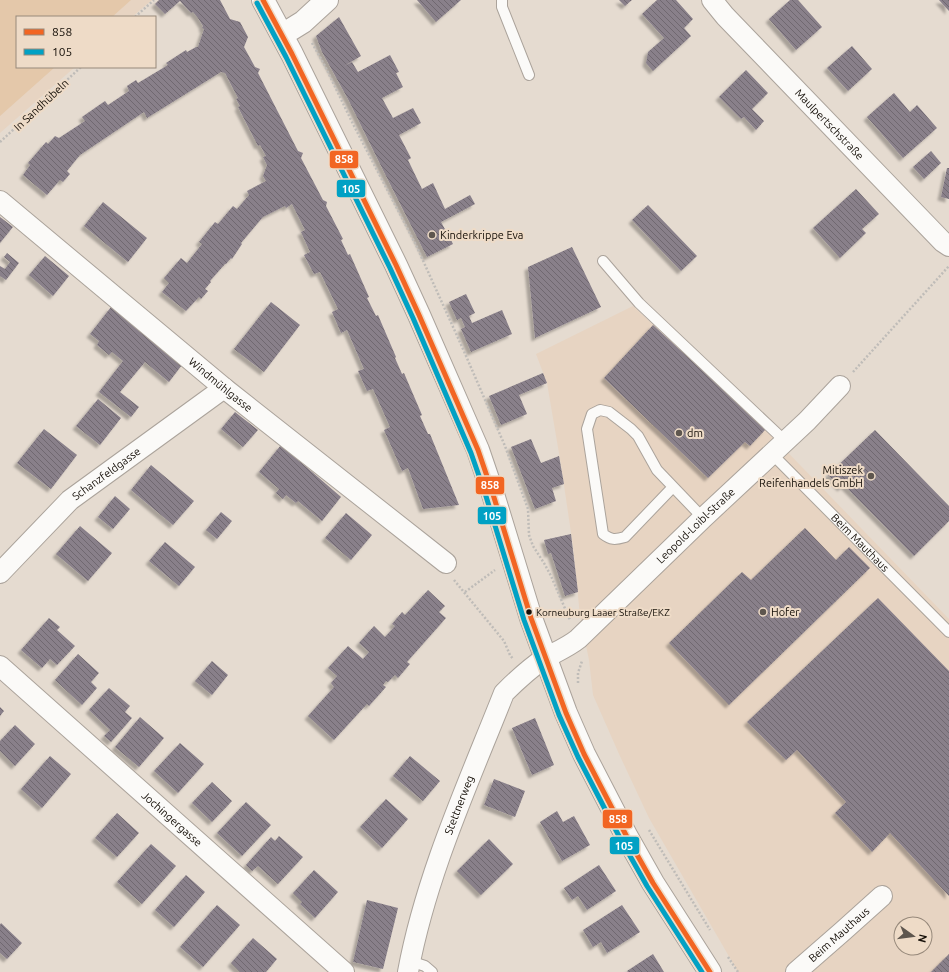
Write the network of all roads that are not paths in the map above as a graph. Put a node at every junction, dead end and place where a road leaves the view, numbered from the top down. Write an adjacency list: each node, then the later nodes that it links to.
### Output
1 (263, 0): 5 (street)
2 (327, 0): 5 (street)
3 (502, 0): 6 (lane)
4 (712, 0): 8 (street, Maulpertschstraße)
5 (282, 35): 18 (street)
6 (529, 75)
7 (0, 201): 11 (street, Windmühlgasse)
8 (949, 246)
9 (603, 261): 12 (lane, Beim Mauthaus)
10 (840, 386): 12 (street, Leopold-Loibl-Straße)
11 (224, 388): 15 (street, Windmühlgasse); 16 (street, Schanzfeldgasse)
12 (779, 448): 14 (street, Leopold-Loibl-Straße); 17 (lane, Beim Mauthaus)
13 (674, 487): 13 (lane); 14 (lane)
14 (703, 518): 18 (street, Leopold-Loibl-Straße)
15 (446, 563)
16 (0, 573)
17 (949, 632)
18 (546, 658): 21 (street, Stettnerweg); 24 (street)
19 (0, 666): 22 (street, Jochingergasse)
20 (882, 896): 25 (street, Beim Mauthaus)
21 (409, 966): 23 (lane)
22 (344, 972)
23 (432, 972)
24 (710, 972)
25 (796, 972)

